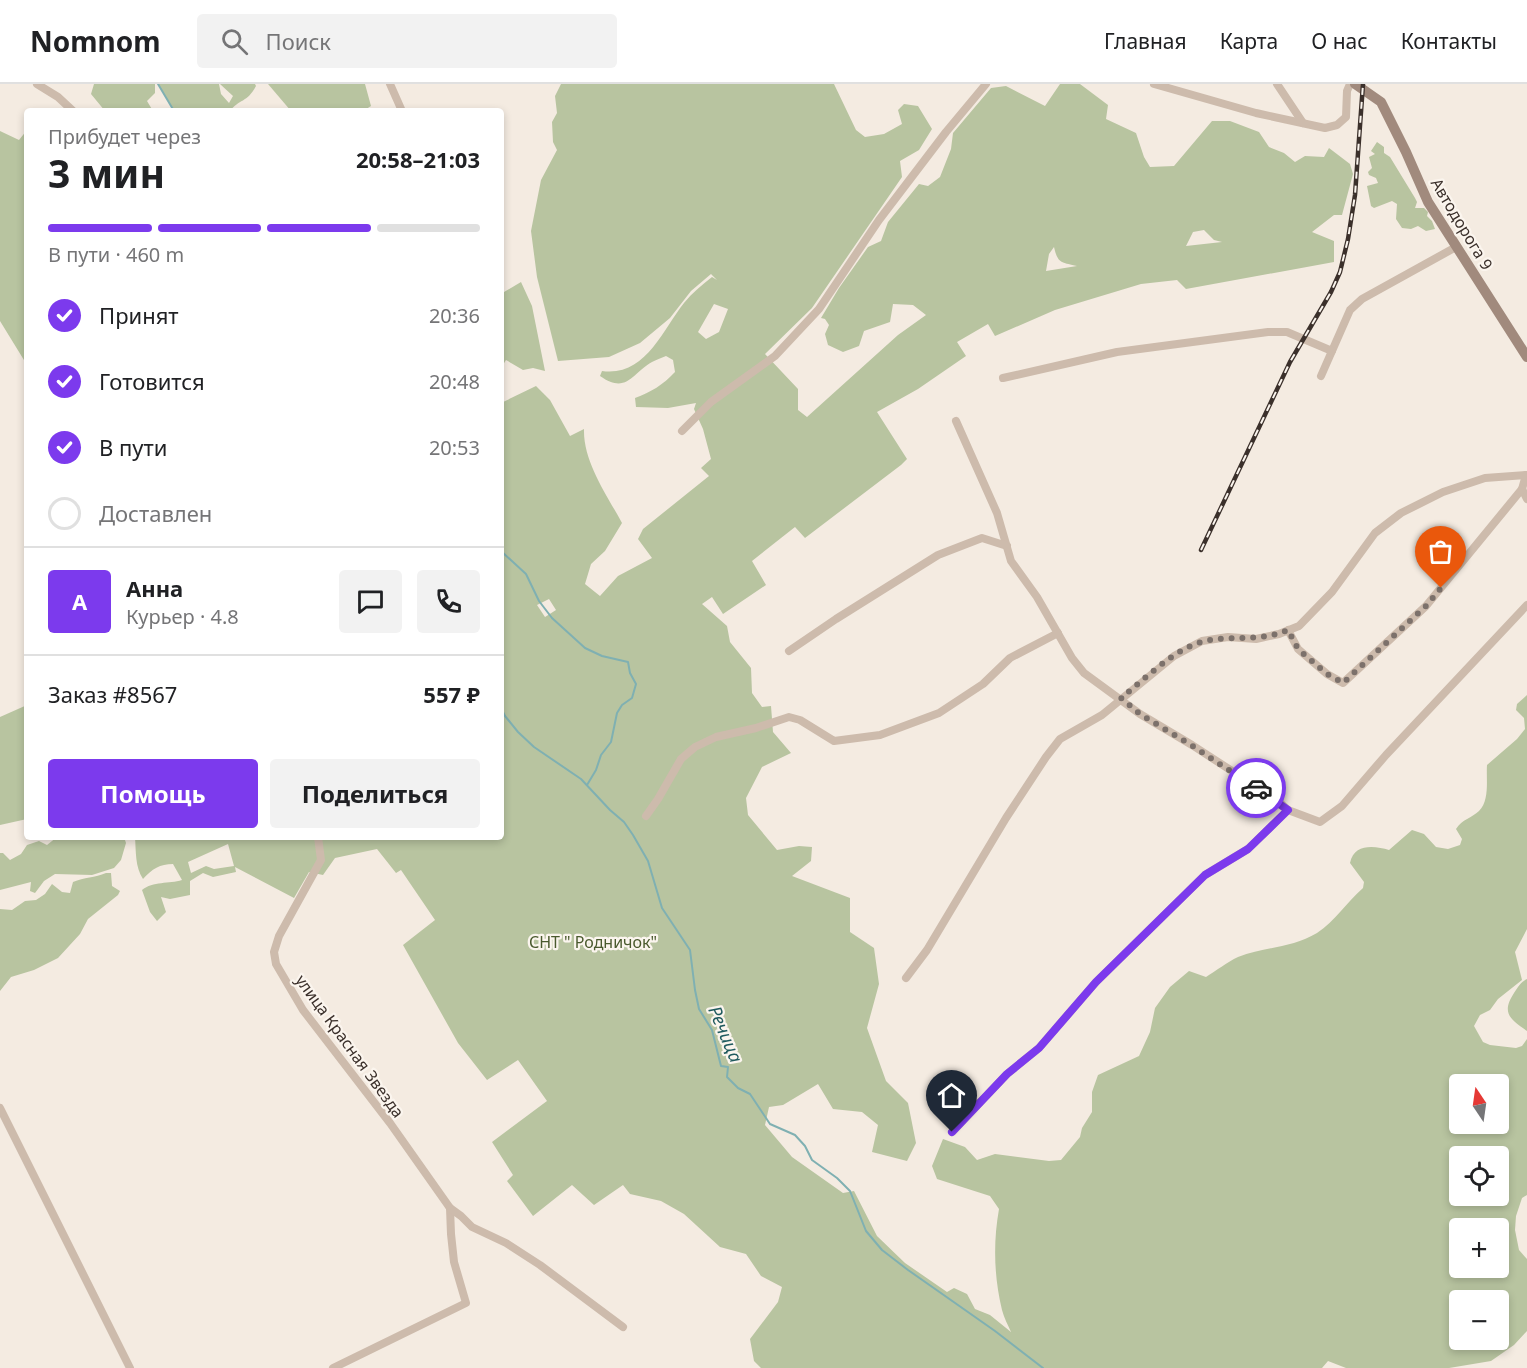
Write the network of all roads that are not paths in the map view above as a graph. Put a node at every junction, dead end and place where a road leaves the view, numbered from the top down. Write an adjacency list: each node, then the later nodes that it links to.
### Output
1 (37, 84): 8 (street)
2 (390, 84): 9 (street)
3 (986, 84): 17 (street)
4 (1154, 84): 10 (street)
5 (1276, 84): 10 (street)
6 (1350, 84): 10 (street)
7 (1355, 84): 11 (street, Автодорога 9)
8 (70, 108)
9 (401, 108)
10 (1303, 123)
11 (1456, 246): 12 (street); 13 (street, Автодорога 9)
12 (1332, 351): 14 (street); 15 (street)
13 (1527, 357)
14 (1321, 376)
15 (1003, 378)
16 (956, 421): 21 (street)
17 (682, 431)
18 (1526, 475): 19 (street); 23 (street)
19 (1522, 489): 20 (street); 23 (street)
20 (1527, 499)
21 (1007, 546): 24 (street); 25 (street)
22 (1527, 605): 27 (street)
23 (1288, 630): 26 (street)
24 (1058, 633): 26 (street); 28 (street)
25 (789, 651)
26 (1121, 698): 27 (street); 30 (street)
27 (1288, 810): 33 (street)
28 (646, 816)
29 (318, 840): 34 (street, улица Красная Звезда)
30 (906, 978)
31 (0, 1108): 32 (street)
32 (2, 1118): 36 (street)
33 (952, 1132)
34 (450, 1208): 35 (street, улица Красная Звезда); 37 (street)
35 (622, 1327)
36 (130, 1368)
37 (333, 1368)

